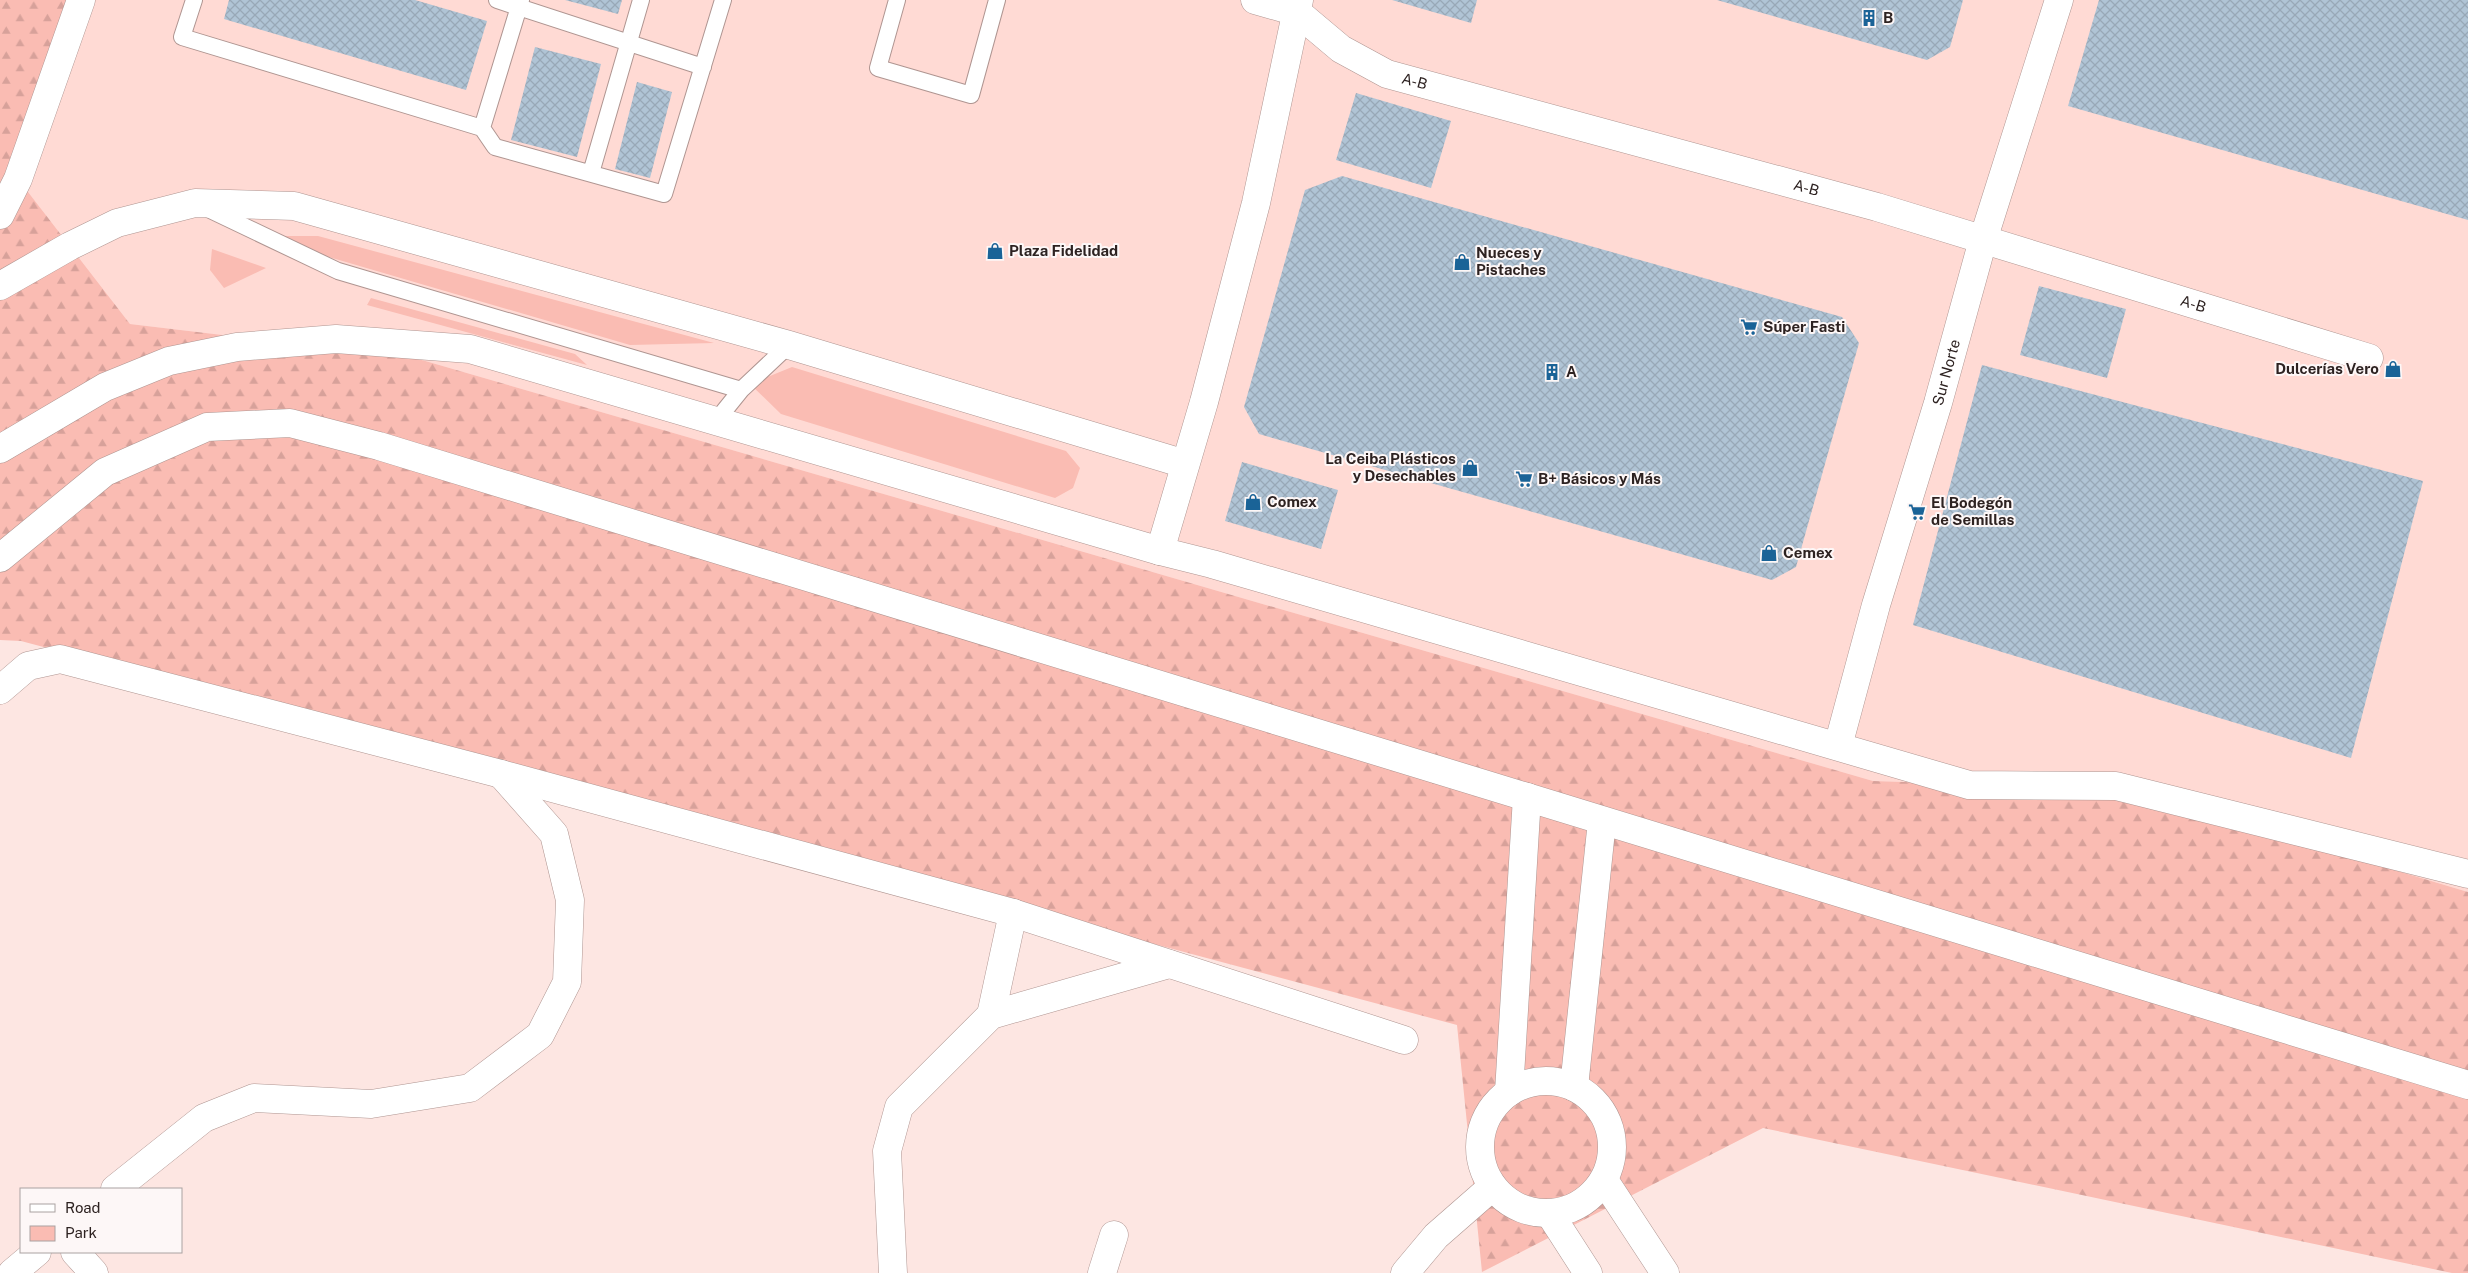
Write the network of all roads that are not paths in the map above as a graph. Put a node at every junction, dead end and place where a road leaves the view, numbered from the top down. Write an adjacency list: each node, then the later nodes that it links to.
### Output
1 (81, 0): 17 (street)
2 (194, 0): 14 (lane)
3 (498, 0): 10 (lane)
4 (641, 0): 12 (lane)
5 (723, 0): 13 (lane)
6 (897, 0): 7 (lane)
7 (997, 0)
8 (1255, 0): 11 (street, A-B)
9 (2059, 0): 18 (street, Sur Norte)
10 (520, 3): 12 (lane); 14 (lane)
11 (1298, 6): 18 (street, A-B); 25 (street)
12 (628, 42): 13 (lane); 15 (lane)
13 (703, 67): 15 (lane)
14 (482, 128): 15 (lane)
15 (591, 174)
16 (195, 203): 19 (street); 20 (street); 22 (lane)
17 (0, 214)
18 (1984, 240): 21 (street, A-B); 29 (street, Sur Norte)
19 (0, 286)
20 (789, 345): 22 (lane); 25 (street)
21 (2369, 358)
22 (741, 390): 23 (lane)
23 (716, 421): 24 (street); 26 (street)
24 (0, 449)
25 (1185, 464): 26 (street)
26 (1160, 551): 29 (street)
27 (0, 558): 31 (street)
28 (0, 690): 30 (street)
29 (1838, 746): 33 (street)
30 (501, 774): 34 (street); 43 (street)
31 (1526, 797): 32 (street); 40 (street)
32 (1602, 821): 38 (street); 39 (street)
33 (2468, 874)
34 (1013, 913): 35 (street); 36 (street)
35 (1169, 964): 36 (street); 37 (street)
36 (991, 1015): 50 (street)
37 (1404, 1040)
38 (2468, 1085)
39 (1574, 1087): 40 (street); 41 (street)
40 (1509, 1092): 42 (street)
41 (1604, 1180): 44 (street); 54 (street)
42 (1492, 1187): 44 (street); 52 (street)
43 (116, 1188)
44 (1550, 1214): 53 (street)
45 (1114, 1235): 51 (street)
46 (37, 1253): 48 (street)
47 (76, 1253): 49 (street)
48 (12, 1273)
49 (94, 1273)
50 (893, 1273)
51 (1102, 1273)
52 (1405, 1273)
53 (1588, 1273)
54 (1665, 1273)

